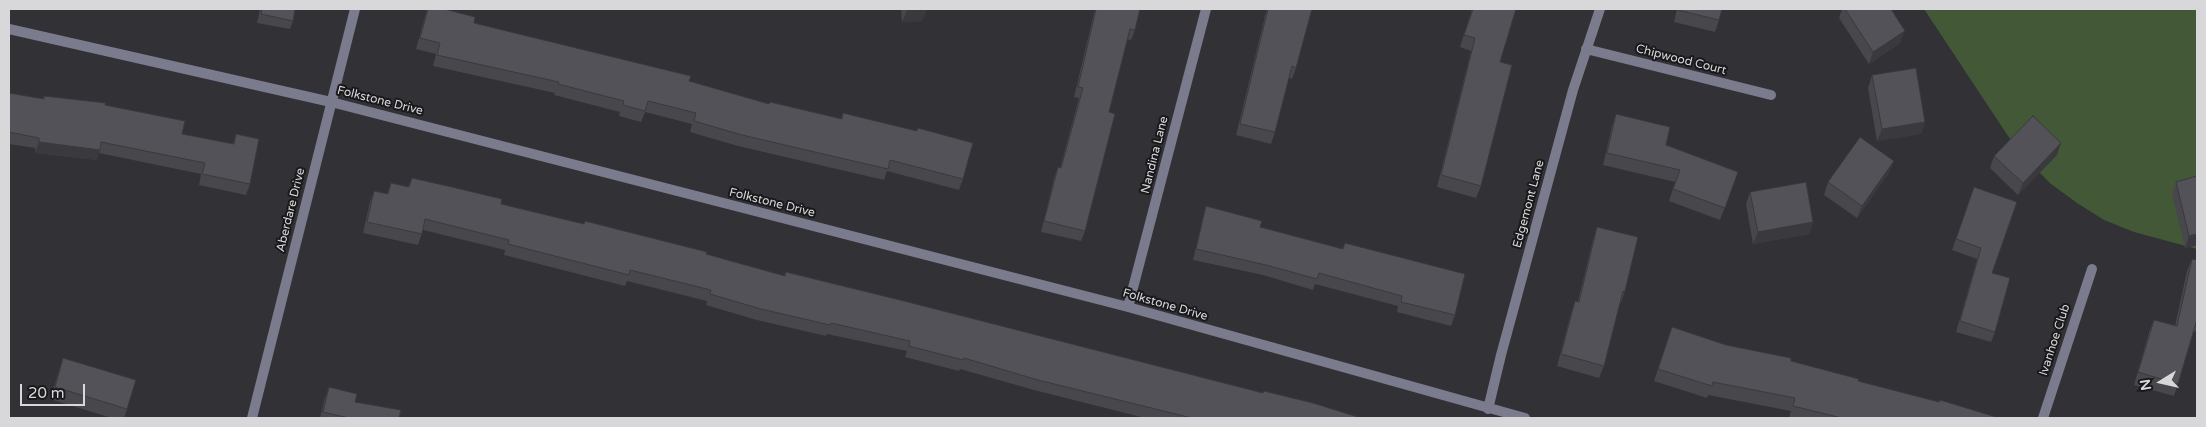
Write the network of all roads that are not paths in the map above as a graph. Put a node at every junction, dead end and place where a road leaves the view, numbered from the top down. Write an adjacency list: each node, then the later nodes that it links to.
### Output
1 (355, 9): 7 (street, Aberdare Drive)
2 (1206, 9): 9 (street, Nandina Lane)
3 (1600, 9): 5 (street, Edgemont Lane)
4 (9, 29): 7 (street, Folkstone Drive)
5 (1586, 49): 6 (street, Chipwood Court); 10 (street, Edgemont Lane)
6 (1771, 96)
7 (331, 102): 9 (street, Folkstone Drive); 11 (street, Aberdare Drive)
8 (2092, 269): 13 (street, Ivanhoe Club)
9 (1128, 307): 10 (street, Folkstone Drive)
10 (1488, 409): 12 (street, Folkstone Drive)
11 (252, 418)
12 (1525, 418)
13 (2043, 418)

